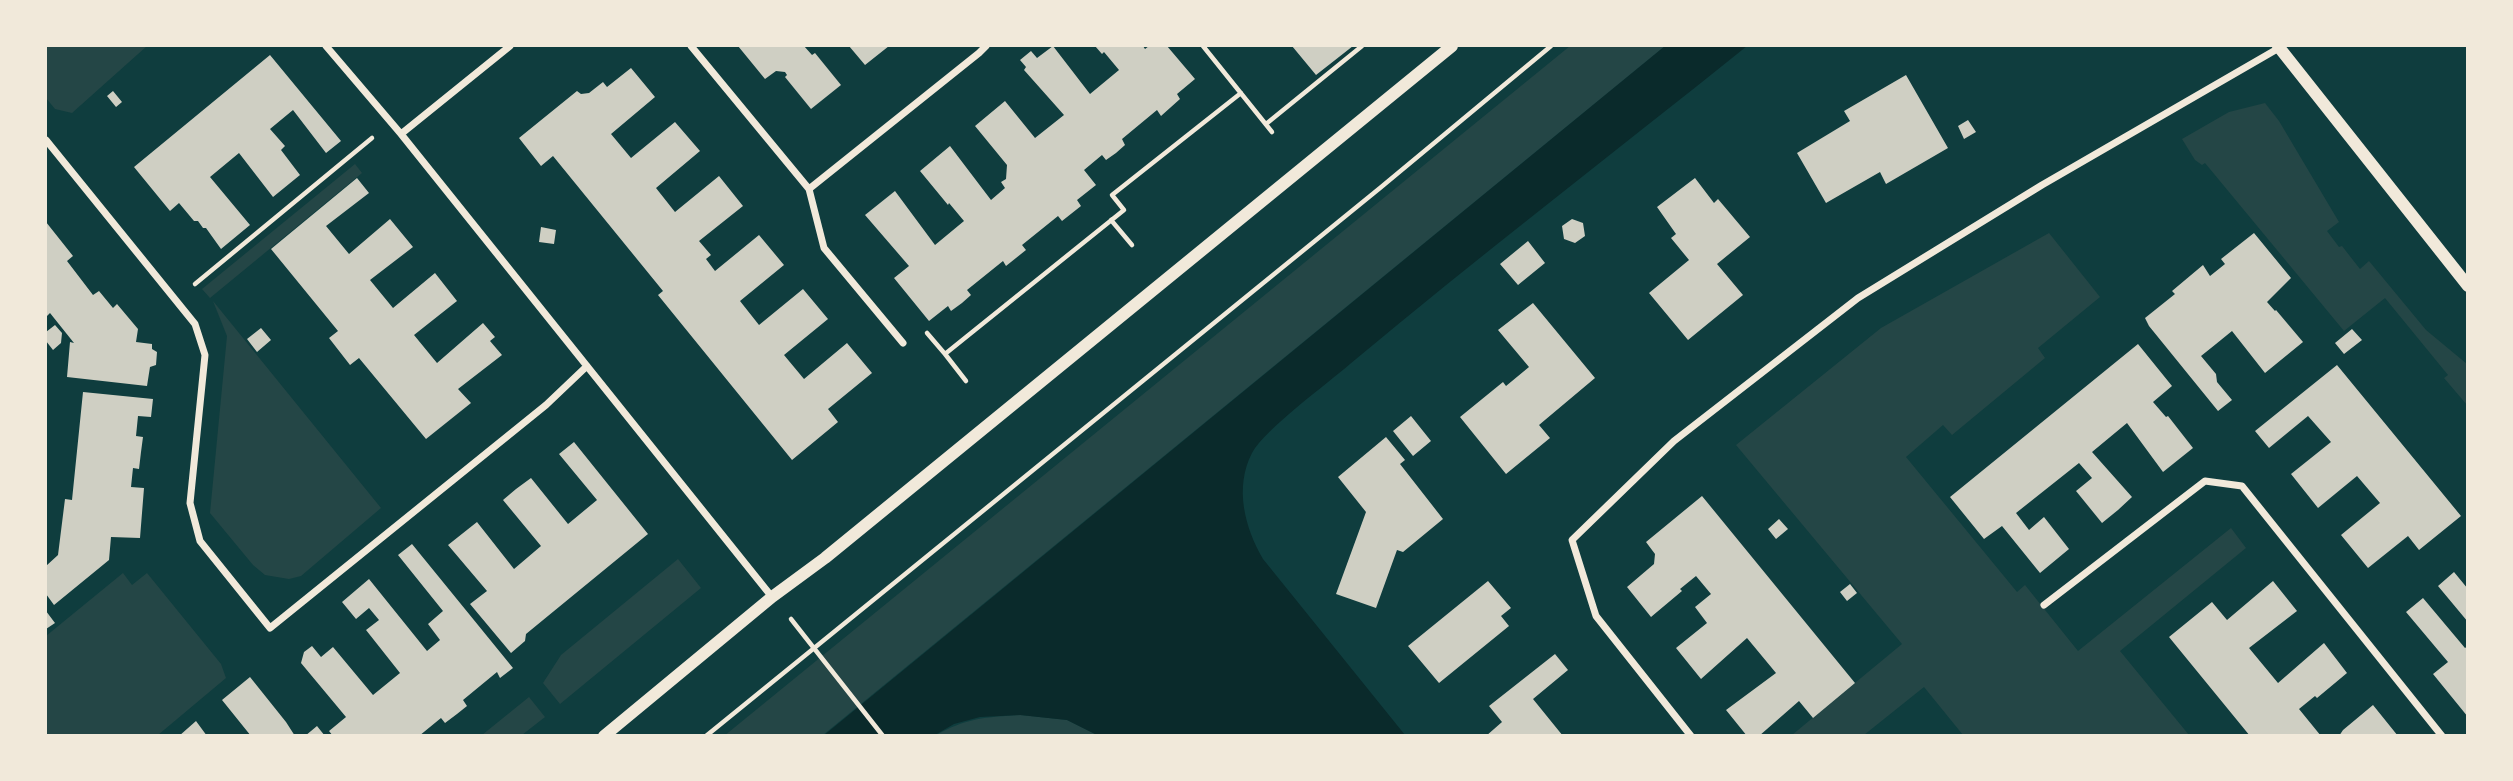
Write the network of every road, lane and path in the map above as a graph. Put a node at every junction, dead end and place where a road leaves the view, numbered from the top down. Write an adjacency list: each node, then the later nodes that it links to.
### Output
1 (326, 46): 11 (street)
2 (510, 46): 14 (street)
3 (691, 46): 16 (street)
4 (986, 46): 16 (street)
5 (1203, 46): 10 (path)
6 (1362, 46): 12 (path)
7 (1452, 46): 25 (street)
8 (1551, 46): 27 (path)
9 (2278, 47): 19 (street); 31 (street)
10 (1241, 93): 12 (path); 17 (path)
11 (391, 123): 14 (street); 20 (path)
12 (1266, 124): 13 (path)
13 (1272, 132)
14 (401, 134): 23 (street)
15 (46, 140): 20 (street)
16 (809, 190): 21 (street)
17 (1111, 220): 18 (path); 22 (path)
18 (1132, 245)
19 (2468, 286)
20 (175, 300): 23 (street)
21 (903, 344): 22 (path)
22 (945, 354): 24 (path)
23 (587, 366): 25 (street)
24 (967, 381)
25 (772, 597): 27 (path); 28 (street)
26 (2044, 605): 32 (street)
27 (815, 647): 29 (path); 30 (path)
28 (604, 736)
29 (706, 736)
30 (883, 736)
31 (1691, 736)
32 (2442, 736)

